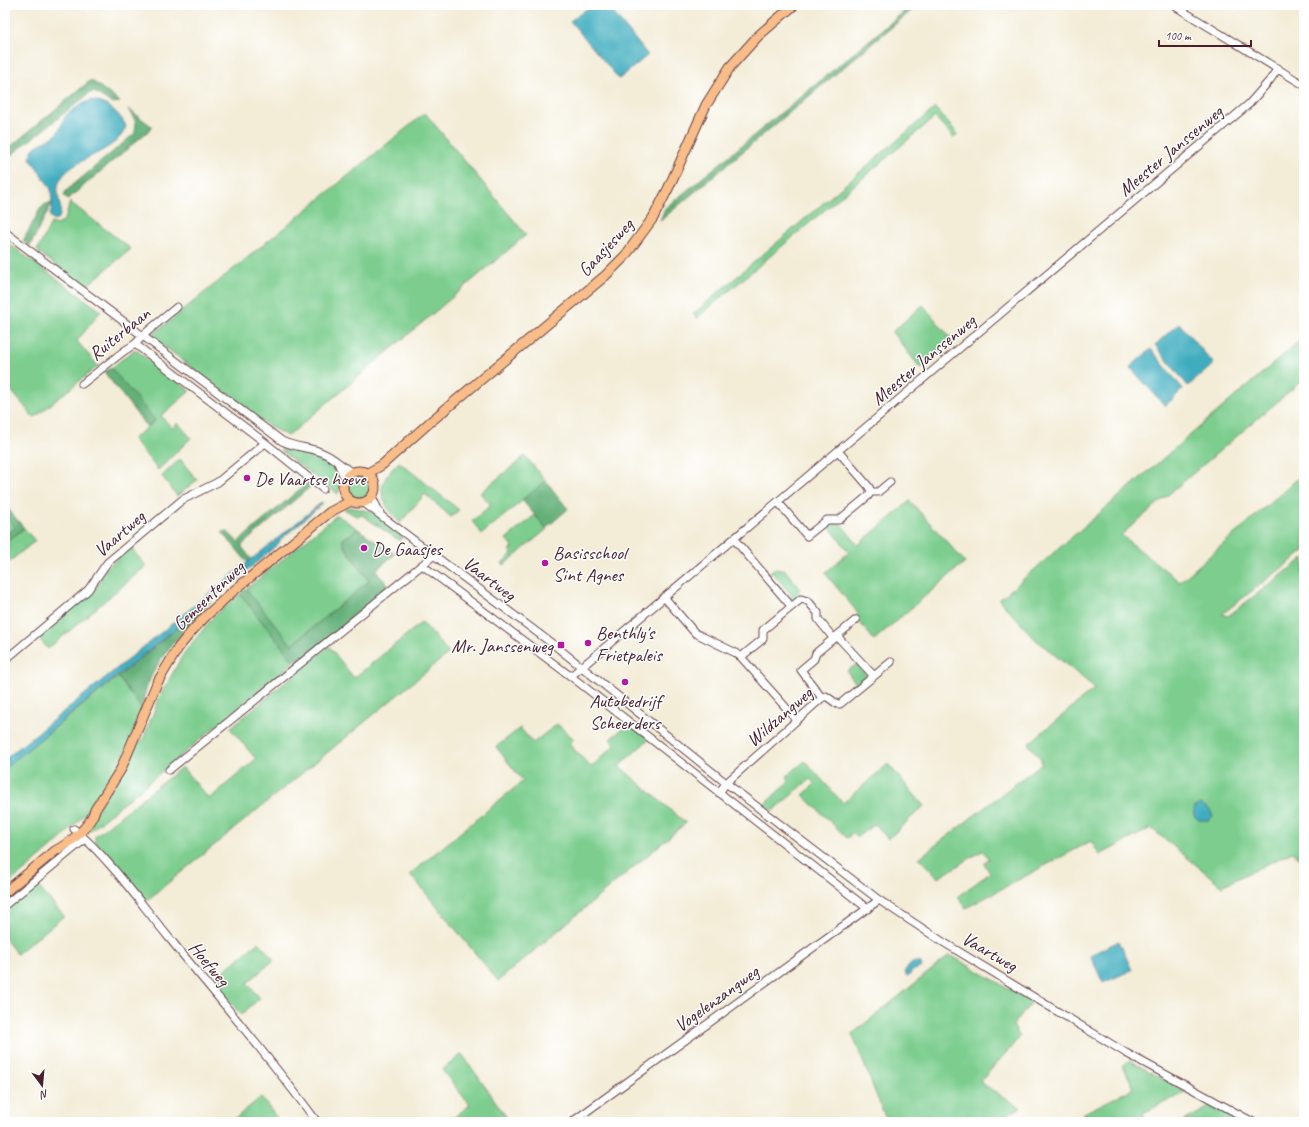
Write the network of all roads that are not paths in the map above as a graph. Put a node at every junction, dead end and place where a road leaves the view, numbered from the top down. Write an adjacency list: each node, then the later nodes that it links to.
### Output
1 (794, 5): 15 (main road, Gaasjesweg)
2 (1173, 5): 3 (street)
3 (1278, 68): 4 (street); 12 (street, Meester Janssenweg)
4 (1304, 85)
5 (5, 232): 7 (street)
6 (177, 307): 7 (street, Ruiterbaan)
7 (144, 336): 8 (street, Ruiterbaan); 10 (street)
8 (135, 344): 9 (street, Ruiterbaan); 11 (street)
9 (82, 384)
10 (270, 432): 11 (street, Vaartweg); 13 (street)
11 (264, 442): 18 (street); 35 (street, Vaartweg)
12 (838, 451): 19 (street); 23 (street, Meester Janssenweg)
13 (338, 463): 14 (street); 16 (street)
14 (353, 473): 15 (main road); 16 (main road)
15 (371, 477): 21 (main road)
16 (346, 479): 20 (main road)
17 (890, 482): 19 (street)
18 (323, 489)
19 (871, 492): 23 (street)
20 (344, 493): 22 (main road); 25 (main road, Gemeentenweg)
21 (372, 497): 24 (main road); 26 (street, Vaartweg)
22 (351, 501): 24 (main road); 25 (main road, Gemeentenweg)
23 (778, 502): 27 (street, Meester Janssenweg)
24 (364, 503): 26 (street, Vaartweg)
25 (330, 512): 45 (main road, Gemeentenweg)
26 (380, 513): 28 (street, Vaartweg)
27 (734, 539): 30 (street, Meester Janssenweg); 31 (street)
28 (433, 556): 29 (street); 37 (street, Vaartweg)
29 (422, 565): 38 (street, Vaartweg); 42 (street)
30 (664, 597): 34 (street); 37 (street, Meester Janssenweg)
31 (791, 606): 33 (street); 34 (street)
32 (856, 620): 33 (street)
33 (835, 637): 39 (street); 40 (street)
34 (741, 657): 41 (street)
35 (5, 660)
36 (891, 662): 39 (street, Wildzangweg)
37 (581, 667): 38 (street); 43 (street, Vaartweg)
38 (571, 676): 44 (street, Vaartweg)
39 (874, 676): 40 (street, Wildzangweg)
40 (822, 698): 41 (street, Wildzangweg)
41 (797, 720): 43 (street, Wildzangweg)
42 (169, 770)
43 (726, 783): 44 (street); 47 (street, Vaartweg)
44 (719, 793): 49 (street, Vaartweg)
45 (79, 834): 46 (main road, Gemeentenweg); 48 (street, Gemeentenweg); 50 (street, Hoefweg)
46 (5, 892)
47 (879, 900): 49 (street, Vogelenzangweg); 52 (street, Vaartweg)
48 (5, 905)
49 (868, 909): 51 (street, Vogelenzangweg)
50 (317, 1122)
51 (572, 1122)
52 (1253, 1122)

